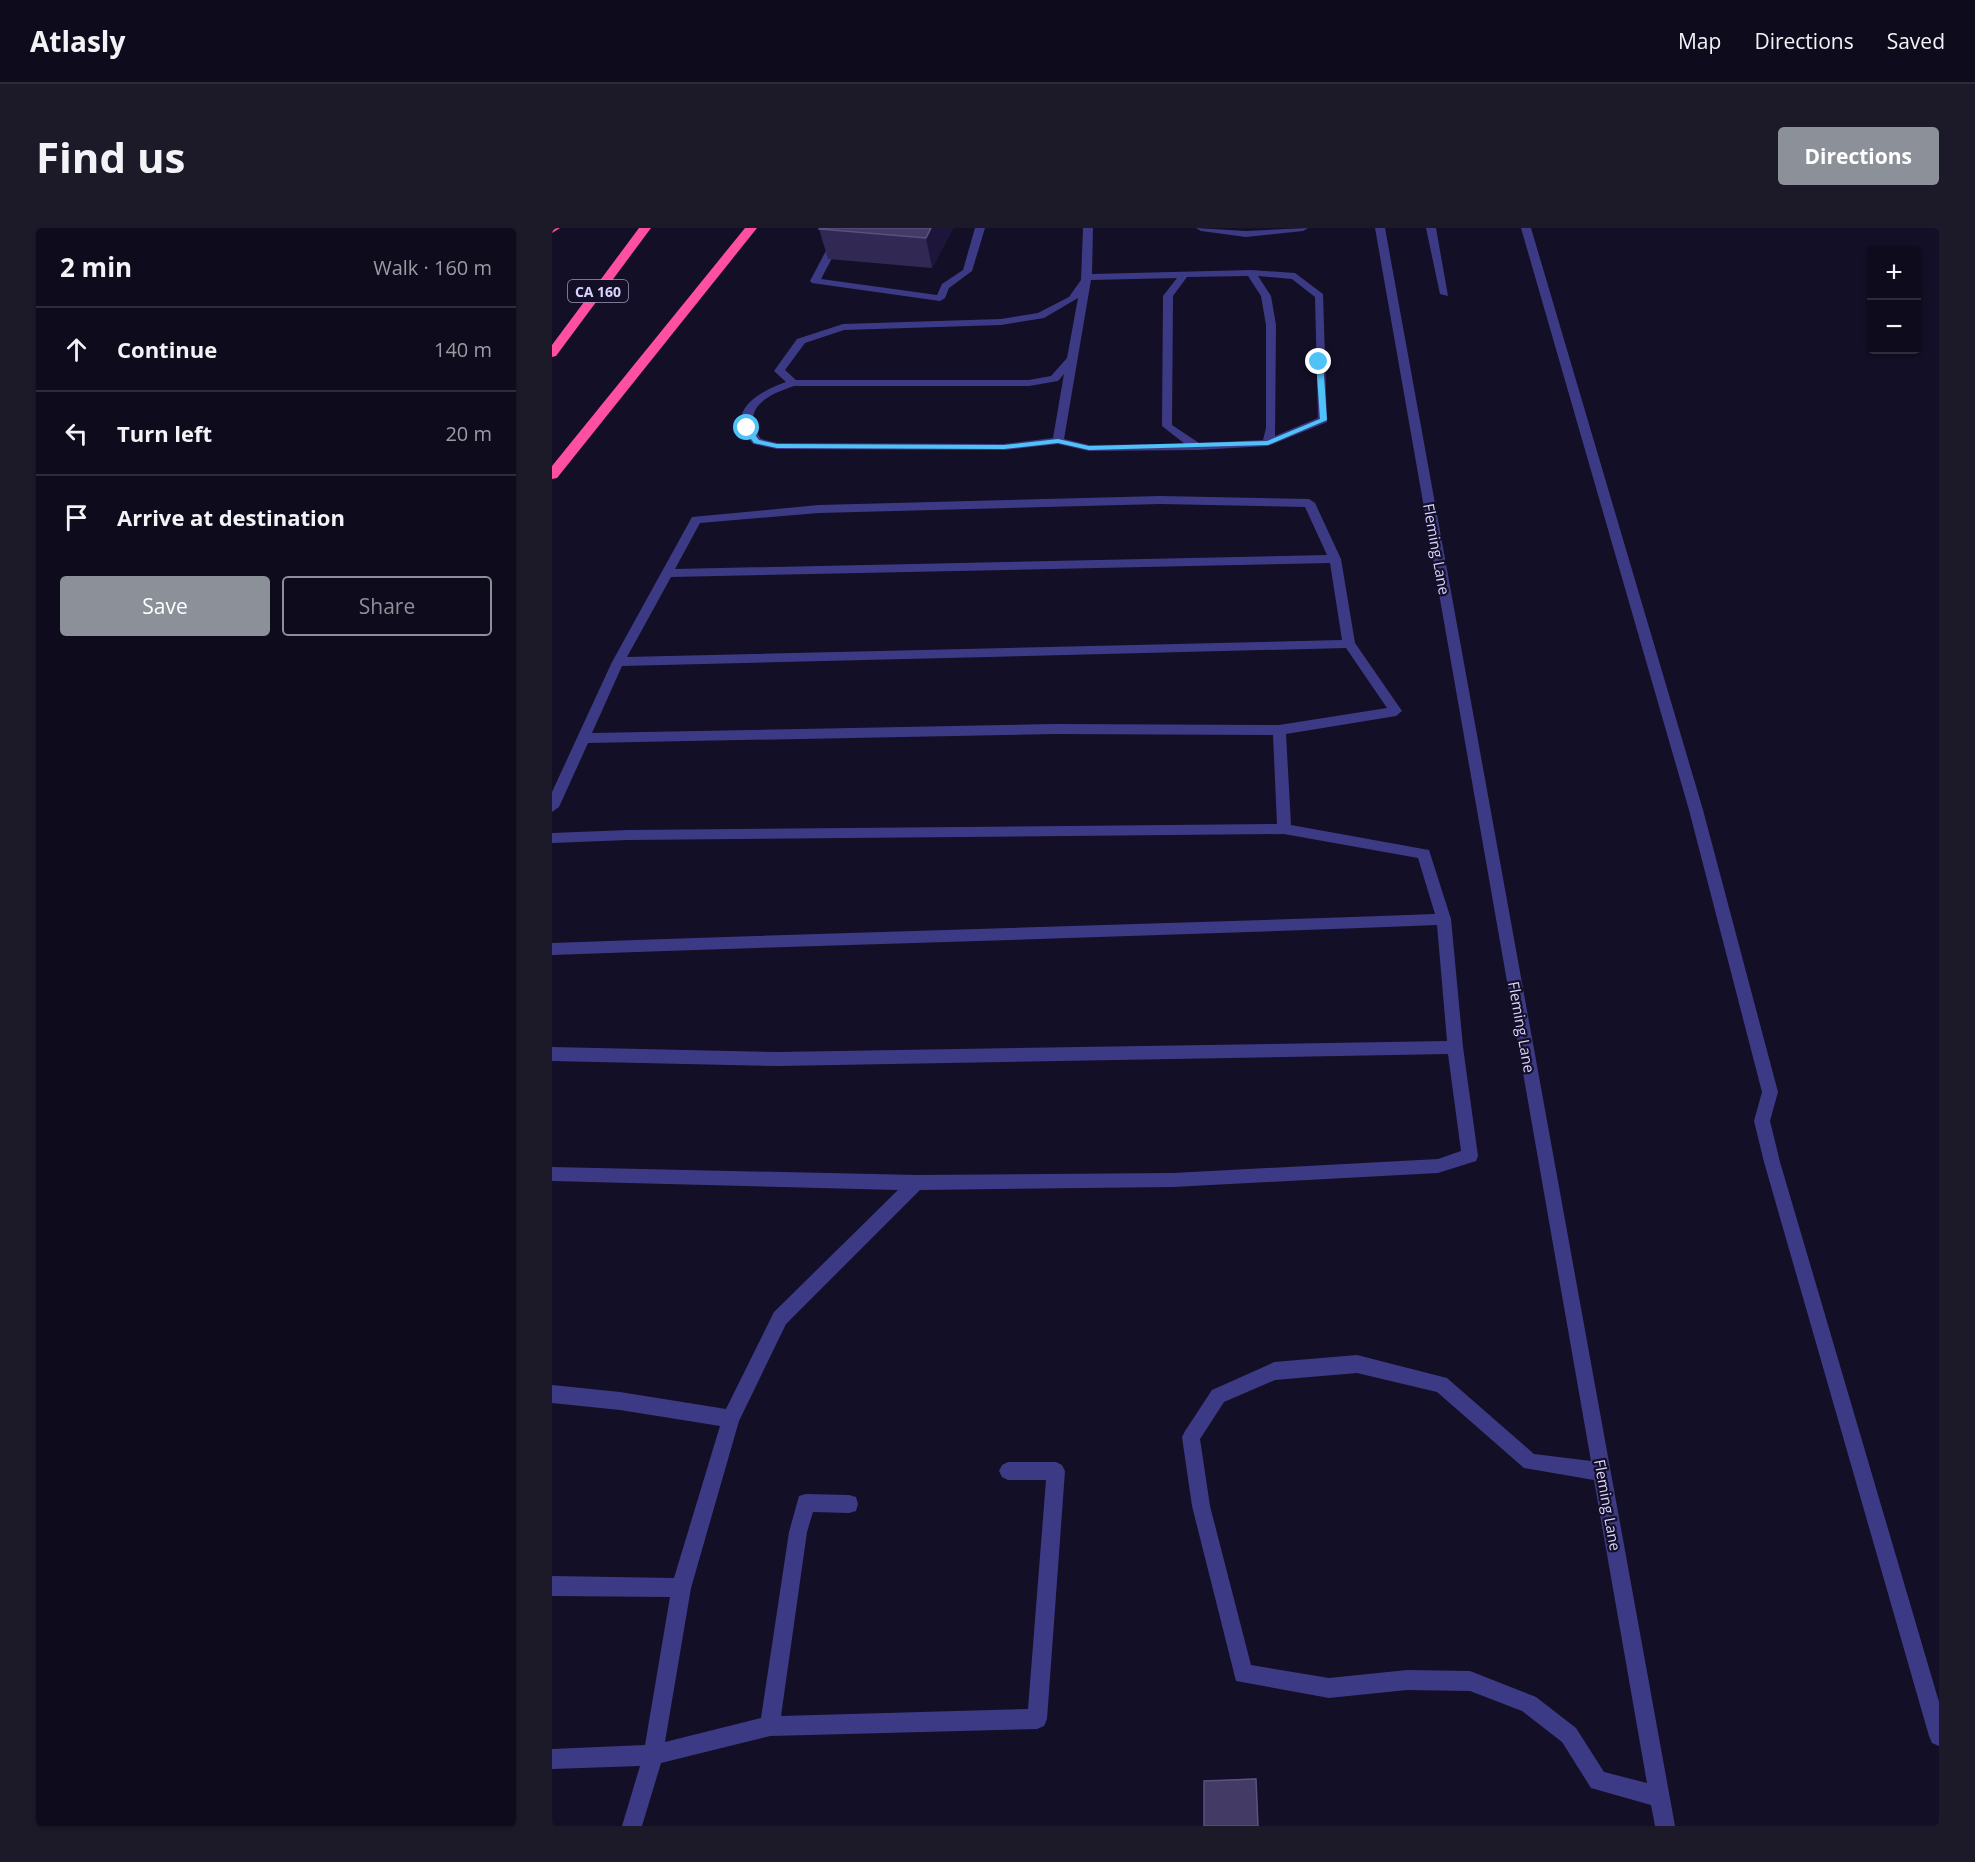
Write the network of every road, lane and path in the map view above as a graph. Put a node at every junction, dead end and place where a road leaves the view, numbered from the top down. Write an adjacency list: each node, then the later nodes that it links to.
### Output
1 (645, 228): 15 (highway, CA 160)
2 (751, 228): 23 (highway)
3 (843, 228): 4 (lane)
4 (980, 228)
5 (1088, 228): 13 (lane)
6 (1201, 228): 7 (lane)
7 (1303, 228)
8 (1380, 228): 42 (lane, Fleming Lane)
9 (1431, 228): 14 (lane)
10 (1526, 228): 47 (lane)
11 (1251, 273): 12 (lane); 20 (lane); 20 (lane)
12 (1184, 275): 13 (lane); 18 (lane)
13 (1085, 279): 16 (lane); 17 (lane)
14 (1445, 294)
15 (552, 353)
16 (1071, 360): 17 (lane); 19 (lane)
17 (794, 383): 19 (lane)
18 (1167, 426): 21 (lane); 22 (lane)
19 (1058, 441): 21 (lane)
20 (1268, 443): 22 (lane)
21 (1145, 447): 22 (lane)
22 (1197, 447)
23 (552, 475)
24 (1335, 559): 25 (lane); 25 (lane); 26 (lane)
25 (665, 573): 27 (lane)
26 (1348, 644): 27 (lane); 28 (lane)
27 (618, 662): 29 (lane)
28 (1279, 730): 29 (lane); 31 (lane)
29 (585, 738): 30 (lane)
30 (552, 807)
31 (1284, 829): 32 (lane); 33 (lane)
32 (552, 838)
33 (1444, 919): 34 (lane); 35 (lane)
34 (552, 949)
35 (1455, 1047): 36 (lane); 38 (lane)
36 (552, 1054)
37 (552, 1173): 38 (lane)
38 (916, 1183): 40 (lane)
39 (552, 1394): 40 (lane)
40 (731, 1419): 45 (lane)
41 (1008, 1471): 46 (lane)
42 (1602, 1472): 50 (lane, Fleming Lane); 50 (lane)
43 (849, 1504): 46 (lane)
44 (552, 1586): 45 (lane)
45 (681, 1588): 48 (lane)
46 (770, 1726): 48 (lane)
47 (1939, 1736)
48 (653, 1755): 49 (lane); 51 (lane)
49 (552, 1759)
50 (1660, 1797): 52 (lane, Fleming Lane)
51 (632, 1826)
52 (1665, 1826)

